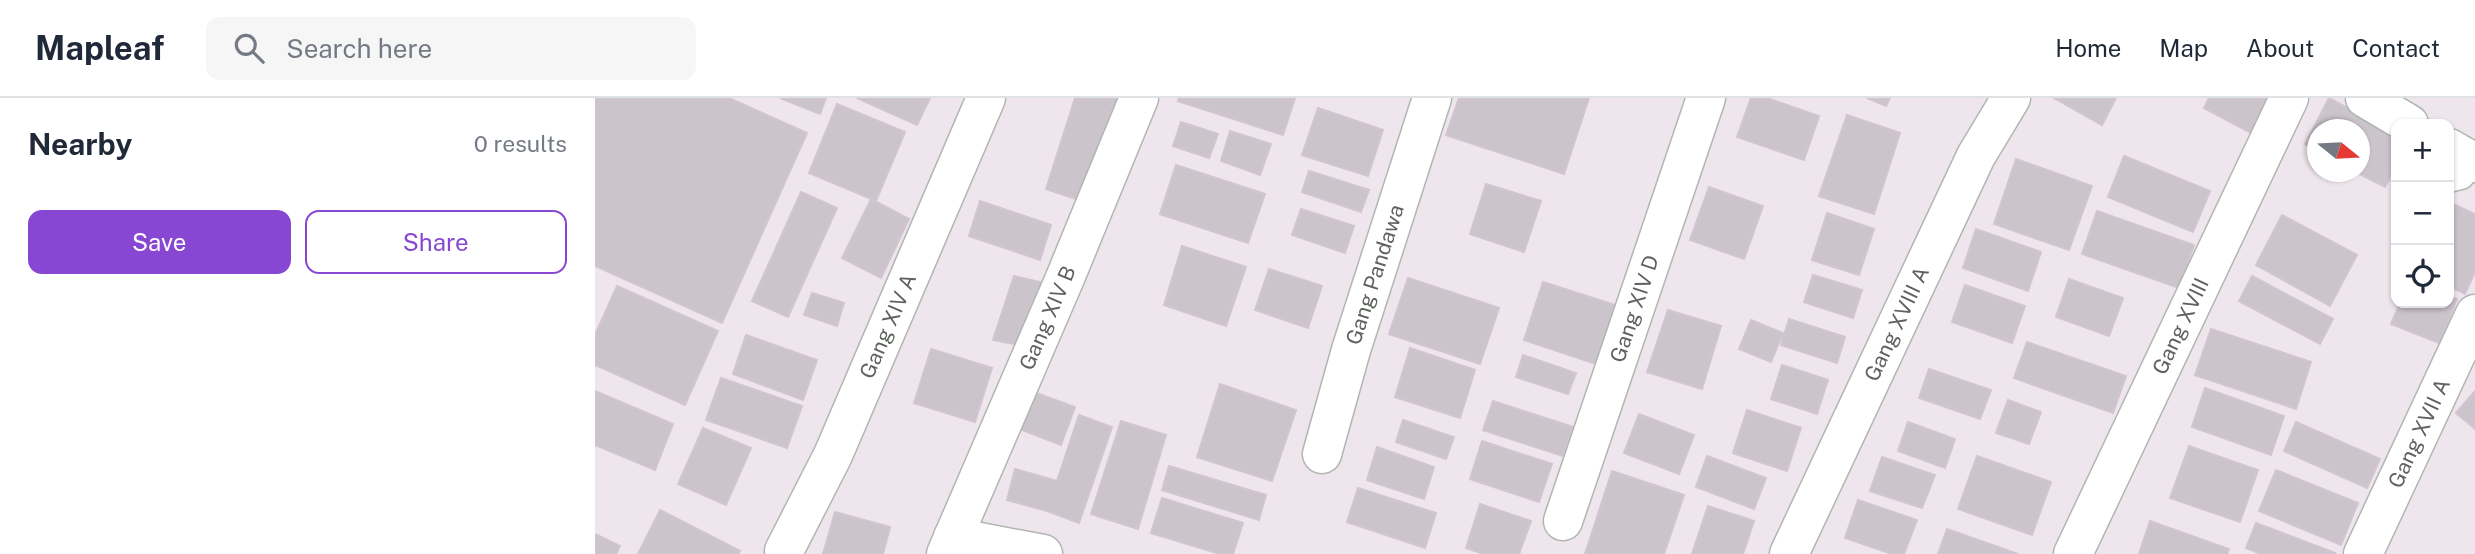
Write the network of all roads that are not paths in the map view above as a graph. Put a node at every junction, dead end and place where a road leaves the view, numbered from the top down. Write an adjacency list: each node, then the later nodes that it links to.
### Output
1 (986, 98): 13 (street, Gang XIV A)
2 (1139, 98): 12 (street, Gang XIV B)
3 (1432, 98): 10 (street, Gang Pandawa)
4 (1706, 98): 11 (street, Gang XIV D)
5 (2011, 98): 15 (street, Gang XVIII A)
6 (2289, 98): 16 (street, Gang XVIII)
7 (2365, 98): 8 (street)
8 (2401, 119)
9 (2475, 314): 17 (street, Gang XVII A)
10 (1322, 454)
11 (1563, 521)
12 (950, 546): 14 (street, Gang XIV B)
13 (784, 551)
14 (1042, 554)
15 (1789, 554)
16 (2073, 554)
17 (2363, 554)

